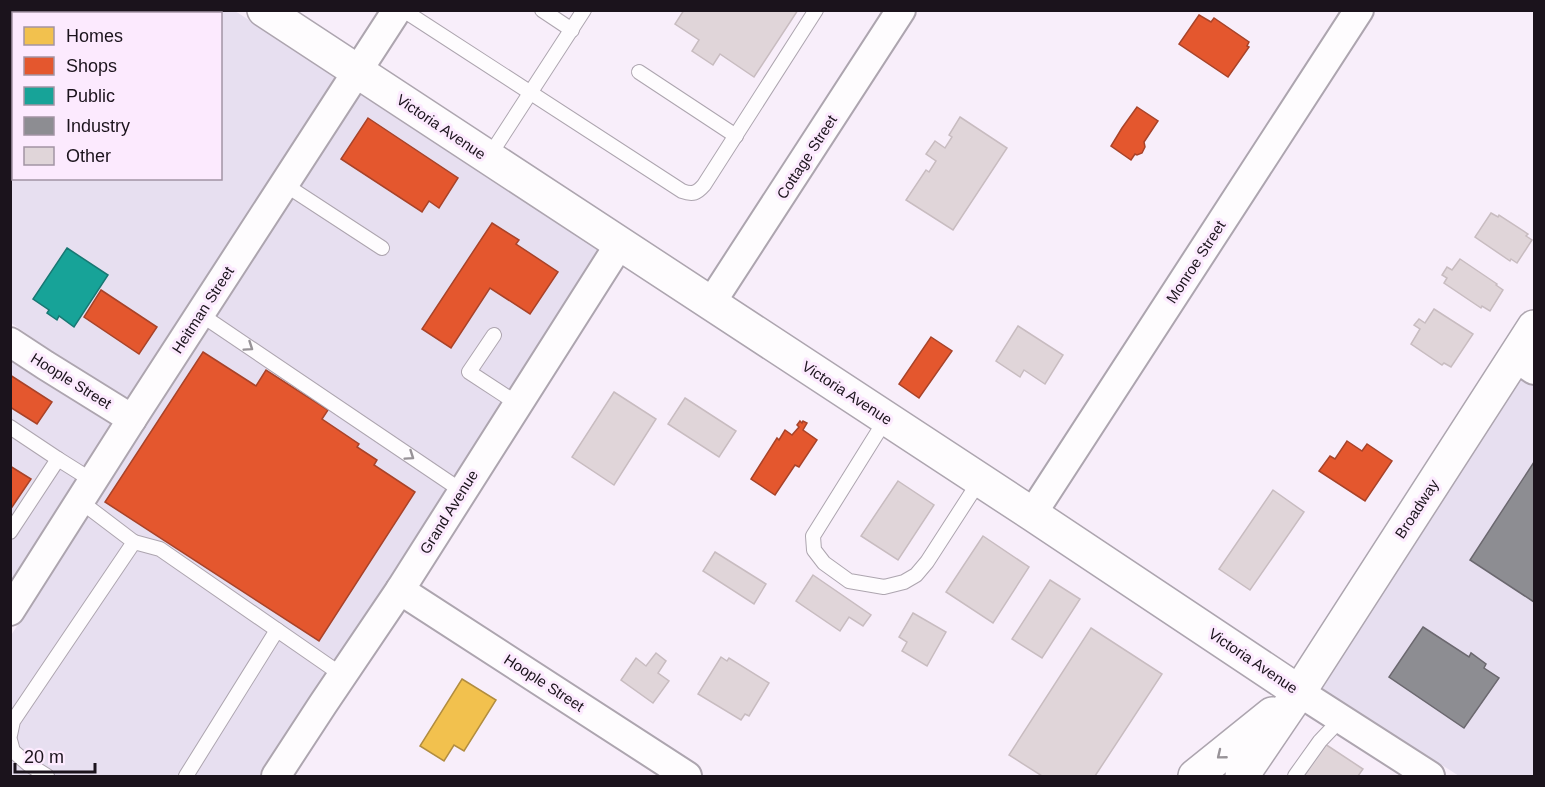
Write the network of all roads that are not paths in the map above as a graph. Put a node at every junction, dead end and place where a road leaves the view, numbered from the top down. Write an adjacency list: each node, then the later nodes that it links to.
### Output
1 (264, 10): 10 (street, Victoria Avenue)
2 (397, 10): 10 (street, Heitman Street)
3 (403, 10): 12 (lane)
4 (542, 10): 9 (lane)
5 (584, 10): 9 (lane)
6 (816, 10): 13 (lane)
7 (902, 10): 18 (street, Cottage Street)
8 (1359, 10): 32 (street, Monroe Street)
9 (572, 30): 12 (lane)
10 (357, 71): 14 (street, Victoria Avenue); 15 (street, Heitman Street)
11 (639, 72): 13 (lane)
12 (531, 93): 13 (lane); 14 (lane)
13 (736, 136)
14 (488, 158): 16 (street, Victoria Avenue)
15 (284, 184): 17 (lane); 19 (street, Heitman Street)
16 (619, 245): 18 (street, Victoria Avenue); 24 (street, Grand Avenue)
17 (382, 248)
18 (711, 303): 25 (street, Victoria Avenue)
19 (200, 314): 26 (street, Heitman Street); 31 (lane, one-way to 31)
20 (1534, 327): 23 (street, Broadway)
21 (494, 335): 24 (lane)
22 (10, 342): 26 (street, Hoople Street)
23 (1525, 363): 39 (street, Broadway)
24 (518, 404): 31 (street, Grand Avenue)
25 (886, 418): 29 (street, Victoria Avenue); 29 (lane)
26 (132, 419): 30 (street, Heitman Street)
27 (10, 427): 28 (lane)
28 (58, 459): 30 (lane); 33 (lane)
29 (980, 480): 32 (street, Victoria Avenue)
30 (86, 491): 34 (lane); 36 (street, Heitman Street)
31 (462, 491): 35 (street, Grand Avenue)
32 (1032, 514): 39 (street, Victoria Avenue)
33 (10, 532)
34 (134, 542): 37 (lane); 41 (lane)
35 (400, 590): 38 (street, Grand Avenue); 46 (street, Hoople Street)
36 (10, 611)
37 (277, 630): 38 (lane); 44 (lane)
38 (342, 675): 45 (street, Grand Avenue)
39 (1299, 692): 40 (street, Victoria Avenue); 47 (street, Broadway, one-way to 47); 48 (street, Broadway)
40 (1341, 719): 49 (lane); 50 (street, Victoria Avenue)
41 (10, 735)
42 (10, 740): 43 (lane)
43 (47, 777)
44 (186, 777)
45 (276, 777)
46 (687, 777)
47 (1195, 777)
48 (1242, 777)
49 (1295, 777)
50 (1430, 777)

